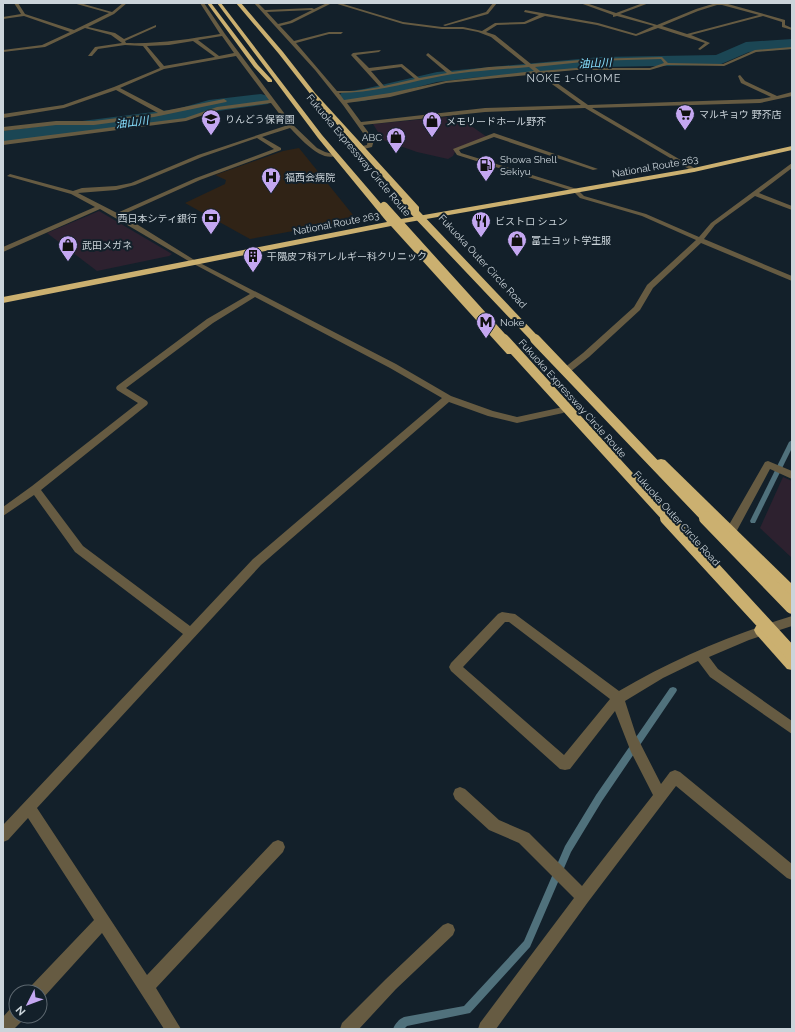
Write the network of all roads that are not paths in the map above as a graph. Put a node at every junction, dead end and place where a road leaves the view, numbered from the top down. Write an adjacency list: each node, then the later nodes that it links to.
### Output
1 (3, 3): 2 (street)
2 (8, 3)
3 (16, 3): 22 (street)
4 (76, 3): 21 (street)
5 (125, 3): 21 (street)
6 (202, 3): 37 (street)
7 (209, 3): 63 (highway)
8 (220, 3): 63 (highway, Fukuoka Outer Circle Road); 113 (highway, Fukuoka Expressway Circle Route, bridge)
9 (237, 3): 66 (highway, Fukuoka Outer Circle Road); 109 (highway, Fukuoka Expressway Circle Route, bridge)
10 (256, 3): 19 (street)
11 (330, 3): 18 (street)
12 (336, 3): 32 (street)
13 (494, 3): 32 (street)
14 (582, 3): 24 (street)
15 (646, 3): 24 (street)
16 (722, 3): 17 (street); 25 (street); 31 (street)
17 (730, 3)
18 (318, 9): 19 (street); 28 (street)
19 (264, 11): 28 (street)
20 (525, 11): 23 (street)
21 (113, 13): 30 (street)
22 (24, 15): 26 (street); 34 (street)
23 (545, 15): 27 (street); 36 (street)
24 (616, 15): 27 (street); 31 (street)
25 (764, 15): 33 (street); 38 (street)
26 (3, 18)
27 (598, 24): 31 (street)
28 (277, 25): 41 (street)
29 (155, 26): 40 (street)
30 (84, 27): 34 (street); 40 (street)
31 (656, 27): 38 (street)
32 (442, 28): 36 (street)
33 (792, 30)
34 (74, 32): 45 (street)
35 (341, 32): 41 (street)
36 (483, 32): 52 (street)
37 (223, 35): 39 (street); 47 (street)
38 (688, 35): 44 (street)
39 (193, 39): 42 (street); 50 (street)
40 (124, 42): 42 (street); 49 (street)
41 (293, 43): 62 (street)
42 (144, 45): 53 (street)
43 (792, 48): 51 (street)
44 (700, 49)
45 (3, 51)
46 (379, 51): 54 (street)
47 (237, 54): 50 (street); 68 (street)
48 (428, 54): 56 (street)
49 (90, 55)
50 (219, 58): 53 (street)
51 (668, 64): 52 (street); 55 (street)
52 (529, 65): 55 (street); 56 (street)
53 (163, 68): 61 (street)
54 (368, 70): 59 (street); 60 (street)
55 (539, 72): 69 (street); 70 (street)
56 (450, 73): 59 (street)
57 (309, 76): 66 (highway)
58 (740, 76): 65 (street)
59 (418, 79): 60 (street)
60 (383, 87): 62 (street)
61 (116, 88): 71 (street); 72 (street)
62 (335, 93): 69 (street)
63 (288, 94): 80 (highway, Fukuoka Outer Circle Road)
64 (792, 94): 65 (street)
65 (775, 97): 70 (street)
66 (316, 98): 78 (highway, Fukuoka Outer Circle Road)
67 (233, 99): 71 (street)
68 (273, 101): 74 (street); 77 (street)
69 (342, 102): 73 (street)
70 (587, 107): 73 (street); 83 (street)
71 (163, 113): 75 (street)
72 (3, 116)
73 (360, 124): 78 (street)
74 (291, 126): 76 (street); 80 (street)
75 (3, 129)
76 (258, 137): 88 (street); 92 (street)
77 (3, 143)
78 (360, 148): 93 (highway, Fukuoka Outer Circle Road)
79 (792, 148): 83 (highway, National Route 263)
80 (334, 155): 94 (highway, Fukuoka Outer Circle Road)
81 (792, 166): 89 (street)
82 (594, 169): 87 (street)
83 (694, 170): 87 (highway, National Route 263)
84 (3, 174): 85 (street)
85 (10, 176): 86 (street); 88 (street)
86 (3, 179)
87 (575, 190): 93 (highway, National Route 263); 95 (street)
88 (73, 193): 90 (street)
89 (754, 193): 91 (street); 95 (street)
90 (100, 207): 92 (street); 96 (street)
91 (792, 208)
92 (116, 215): 97 (street)
93 (423, 217): 94 (highway, National Route 263); 101 (highway, Fukuoka Outer Circle Road)
94 (391, 223): 97 (highway, National Route 263); 103 (highway, Fukuoka Outer Circle Road)
95 (700, 240): 98 (street); 101 (street)
96 (3, 250)
97 (194, 262): 99 (street); 100 (highway, National Route 263)
98 (792, 279)
99 (255, 294): 102 (street); 105 (street)
100 (3, 300)
101 (567, 370): 107 (highway, Fukuoka Outer Circle Road)
102 (448, 398): 103 (street); 112 (street)
103 (563, 410): 111 (highway, Fukuoka Outer Circle Road)
104 (789, 474): 107 (street)
105 (35, 489): 106 (street); 112 (street)
106 (3, 512)
107 (730, 533): 108 (highway, Fukuoka Outer Circle Road)
108 (792, 592)
109 (792, 607)
110 (792, 621): 111 (street)
111 (761, 630): 114 (street); 115 (highway, Fukuoka Outer Circle Road)
112 (192, 633): 120 (street)
113 (792, 654)
114 (701, 656): 116 (street); 117 (street)
115 (792, 664)
116 (618, 698): 116 (street); 119 (street)
117 (792, 728)
118 (460, 794): 124 (street)
119 (660, 795): 123 (street); 124 (street)
120 (29, 808): 121 (street); 125 (street)
121 (3, 835)
122 (278, 847): 128 (street)
123 (792, 872)
124 (583, 897): 131 (street)
125 (103, 921): 127 (street); 128 (street)
126 (448, 930): 130 (street)
127 (45, 984)
128 (146, 987): 129 (street)
129 (173, 1029)
130 (348, 1029)
131 (486, 1029)

